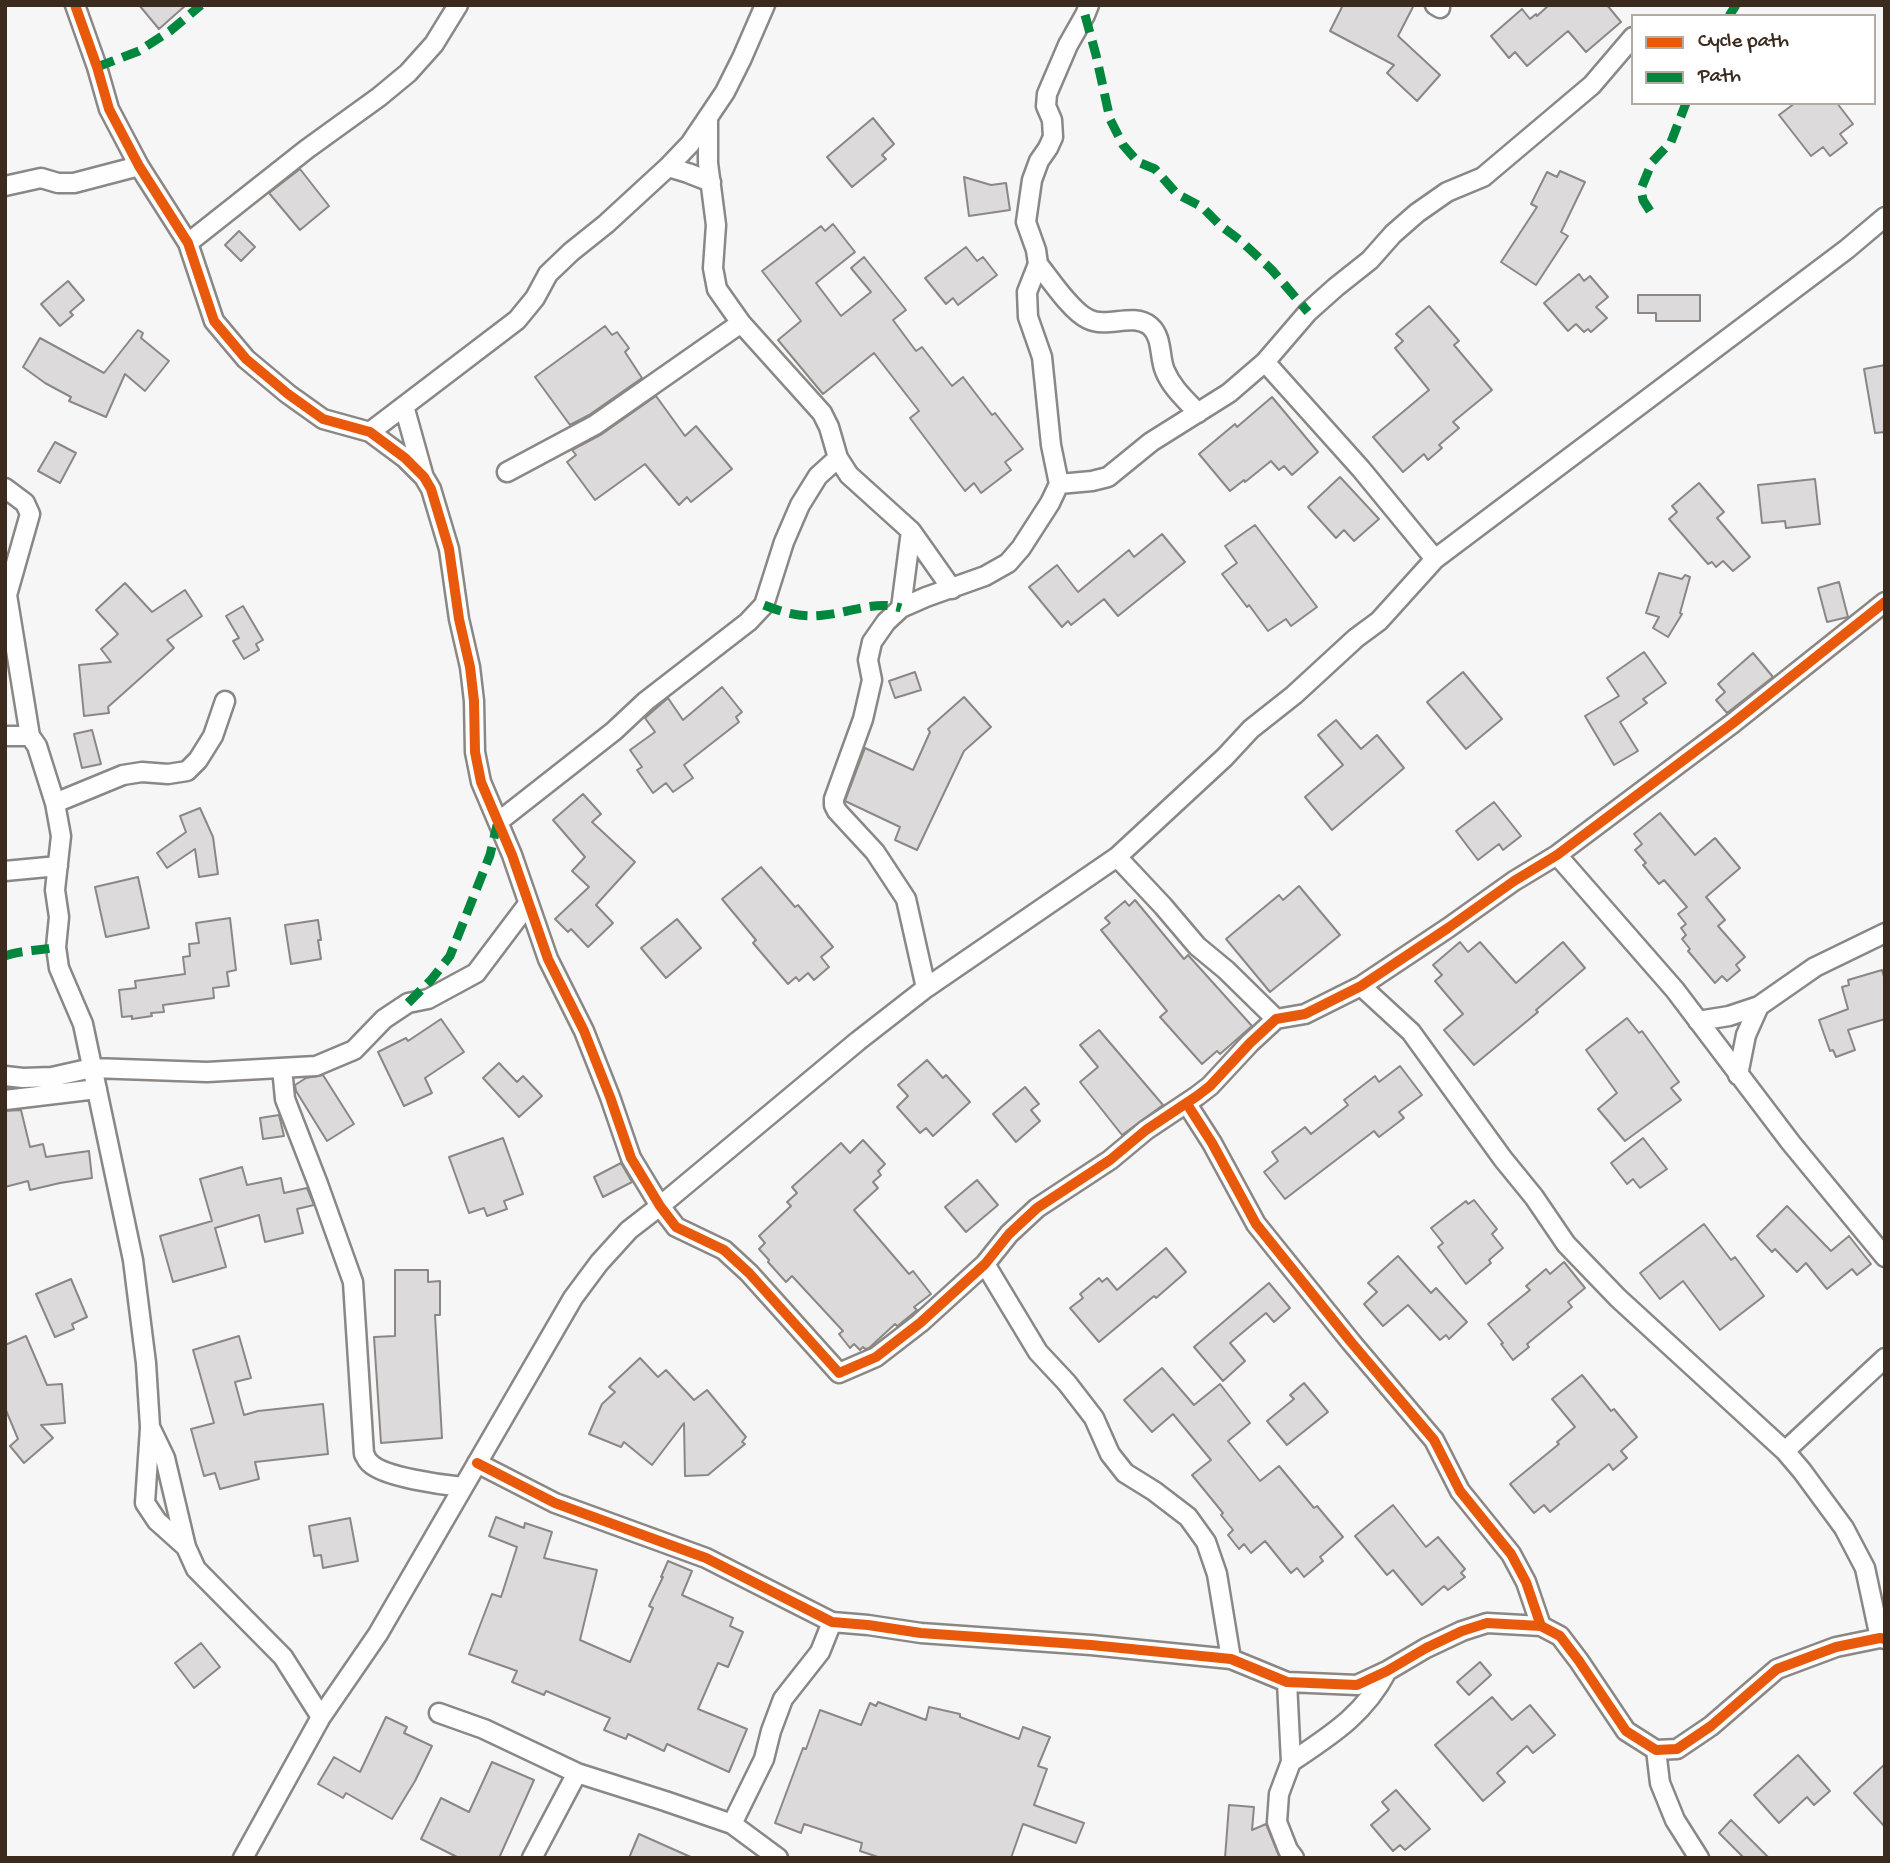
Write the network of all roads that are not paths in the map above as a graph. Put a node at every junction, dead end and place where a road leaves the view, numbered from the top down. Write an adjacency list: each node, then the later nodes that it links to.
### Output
1 (75, 5): 7 (street)
2 (458, 5): 12 (street)
3 (765, 5): 6 (street)
4 (1089, 5): 13 (street)
5 (1631, 39): 15 (street)
6 (708, 118): 8 (street); 9 (street)
7 (139, 166): 10 (street); 12 (street)
8 (668, 167): 9 (street); 16 (street)
9 (711, 182): 14 (street)
10 (5, 186)
11 (1885, 216): 25 (street)
12 (188, 243): 18 (street)
13 (1038, 264): 17 (street); 22 (street)
14 (741, 323): 19 (street); 20 (street)
15 (1265, 362): 17 (street); 25 (street)
16 (404, 406): 18 (street); 21 (street)
17 (1198, 413): 22 (street)
18 (370, 432): 21 (street)
19 (838, 458): 24 (street); 33 (street)
20 (507, 472)
21 (424, 477): 33 (street)
22 (1059, 484): 26 (street)
23 (5, 488): 31 (street)
24 (911, 531): 26 (street); 28 (street)
25 (1435, 559): 35 (street)
26 (952, 589): 28 (street)
27 (1885, 602): 34 (street)
28 (901, 608): 41 (street)
29 (225, 701): 32 (street)
30 (5, 736): 31 (street)
31 (30, 736): 32 (street)
32 (55, 803): 36 (street)
33 (498, 822): 38 (street)
34 (1557, 855): 40 (street); 44 (street)
35 (1117, 857): 41 (street); 43 (street)
36 (58, 866): 37 (street); 45 (street)
37 (5, 871)
38 (528, 904): 46 (street); 52 (street)
39 (1885, 933): 42 (street)
40 (1361, 986): 43 (street); 57 (street)
41 (926, 988): 52 (street)
42 (1759, 1006): 44 (street); 47 (street)
43 (1276, 1019): 51 (street)
44 (1698, 1021): 47 (street)
45 (92, 1068): 46 (street); 48 (street); 49 (street)
46 (282, 1068): 59 (street)
47 (1738, 1075): 53 (street)
48 (5, 1076)
49 (97, 1089): 50 (street); 56 (street)
50 (5, 1100)
51 (1186, 1104): 54 (street); 62 (street)
52 (660, 1206): 54 (street); 58 (street)
53 (1885, 1257)
54 (985, 1264): 64 (street)
55 (1885, 1358): 57 (street)
56 (150, 1427): 60 (street); 60 (street)
57 (1785, 1451): 63 (street)
58 (477, 1462): 59 (street); 61 (street)
59 (463, 1487): 68 (street)
60 (186, 1547): 68 (street)
61 (832, 1622): 64 (street); 72 (street)
62 (1541, 1626): 65 (street); 69 (street)
63 (1882, 1639): 69 (street)
64 (1231, 1659): 66 (street)
65 (1387, 1671): 66 (street); 70 (street)
66 (1287, 1682): 70 (street)
67 (439, 1713): 71 (street)
68 (321, 1717): 73 (street)
69 (1656, 1750): 77 (street)
70 (1291, 1762): 76 (street)
71 (577, 1773): 72 (street); 74 (street)
72 (732, 1825): 75 (street)
73 (243, 1858)
74 (532, 1858)
75 (778, 1858)
76 (1294, 1858)
77 (1699, 1858)

